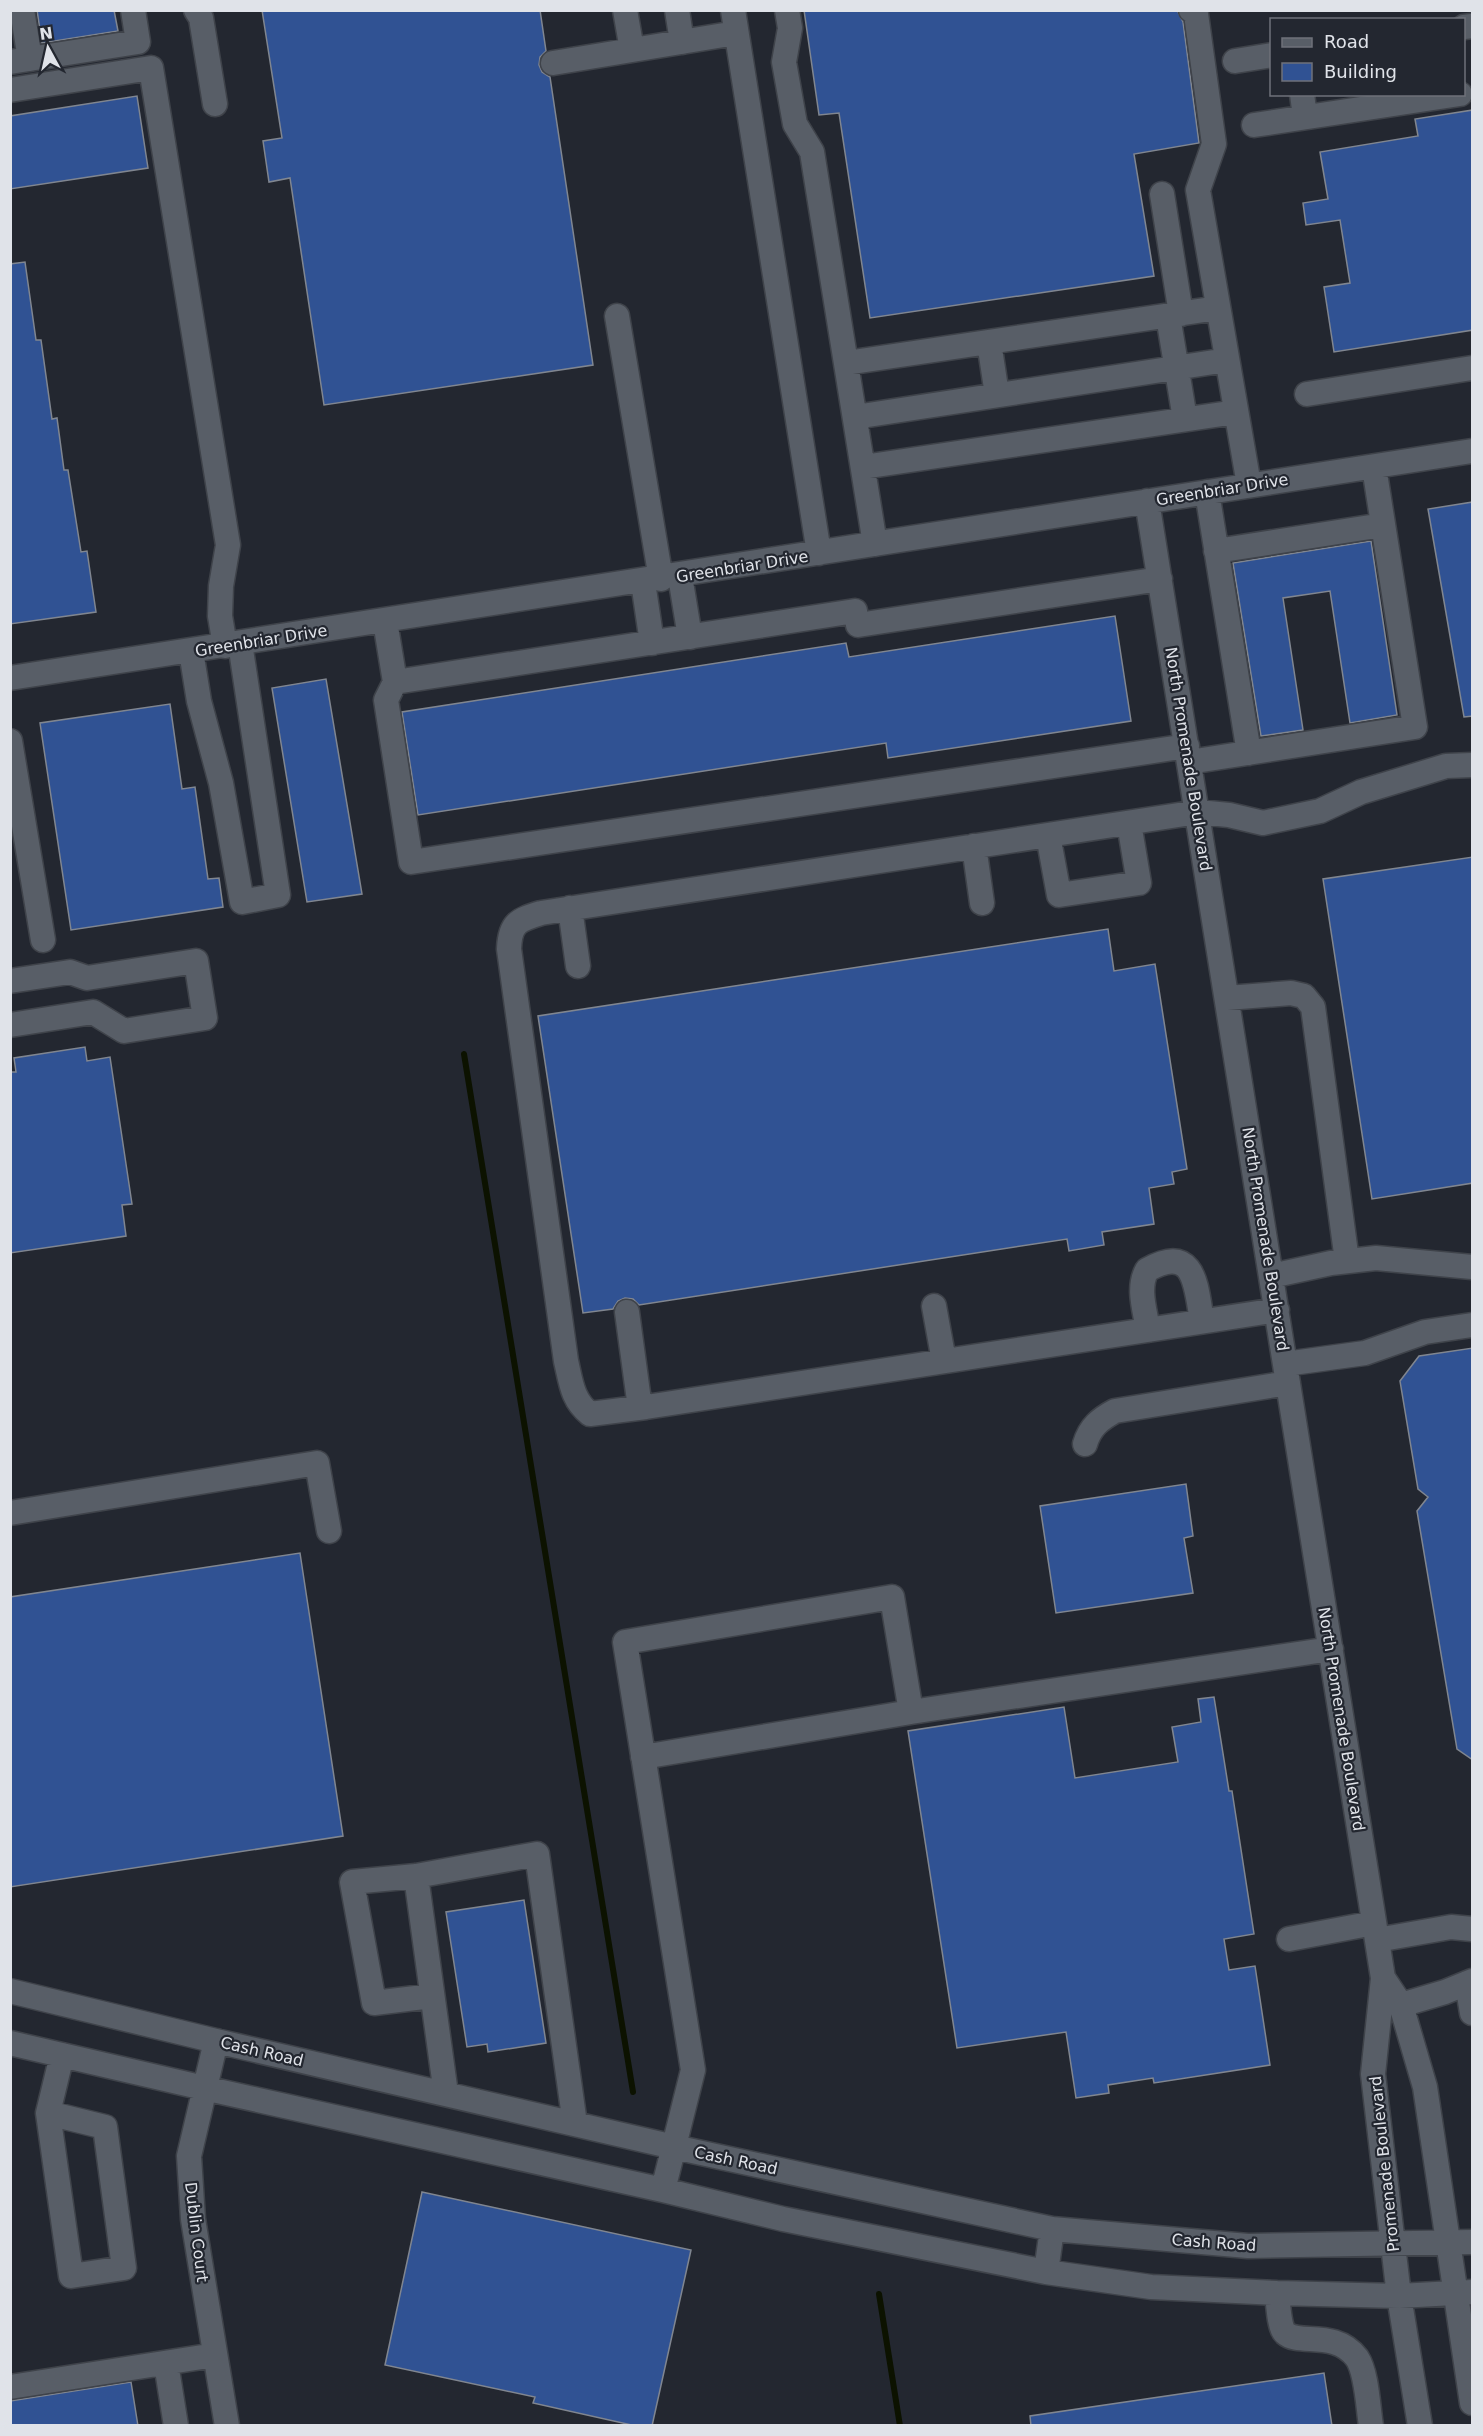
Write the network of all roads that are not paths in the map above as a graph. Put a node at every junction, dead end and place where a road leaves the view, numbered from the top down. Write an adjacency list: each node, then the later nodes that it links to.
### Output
1 (22, 10): 12 (street)
2 (133, 10): 12 (street)
3 (196, 10): 17 (street)
4 (625, 10): 10 (street)
5 (677, 10): 9 (street)
6 (787, 10): 26 (street)
7 (1191, 10): 21 (street)
8 (734, 22): 9 (street); 43 (street)
9 (681, 42): 10 (street)
10 (632, 50): 14 (street)
11 (1270, 56): 13 (street)
12 (20, 61)
13 (1235, 61)
14 (553, 63)
15 (10, 90): 49 (street)
16 (1436, 96): 18 (street)
17 (215, 104)
18 (1304, 106): 19 (street)
19 (1254, 125)
20 (1162, 194): 22 (street)
21 (1218, 308): 22 (street); 25 (street)
22 (1174, 315): 24 (street); 27 (street)
23 (617, 316): 44 (street)
24 (989, 342): 26 (street); 30 (street)
25 (1227, 360): 27 (street); 31 (street)
26 (846, 363): 32 (street)
27 (1177, 368): 30 (street); 33 (street)
28 (1473, 368): 29 (street)
29 (1307, 394)
30 (997, 395): 32 (street)
31 (1236, 412): 33 (street); 37 (street)
32 (855, 417): 35 (street)
33 (1185, 419): 35 (street)
34 (1473, 451): 36 (street, Greenbriar Drive)
35 (863, 467): 41 (street)
36 (1374, 467): 37 (street, Greenbriar Drive); 40 (street)
37 (1249, 485): 38 (street, Greenbriar Drive)
38 (1207, 492): 39 (street, Greenbriar Drive); 42 (street)
39 (1147, 501): 41 (street, Greenbriar Drive); 45 (street, North Promenade Boulevard)
40 (1383, 525): 42 (street); 54 (street)
41 (875, 544): 43 (street, Greenbriar Drive)
42 (1216, 551): 54 (street)
43 (819, 553): 44 (street, Greenbriar Drive)
44 (661, 579): 46 (street, Greenbriar Drive); 47 (street); 48 (street)
45 (1160, 579): 47 (street); 55 (street, North Promenade Boulevard)
46 (386, 621): 49 (street, Greenbriar Drive); 52 (street)
47 (690, 637): 48 (street)
48 (652, 643): 52 (street)
49 (232, 645): 50 (street, Greenbriar Drive); 50 (street)
50 (191, 651): 51 (street, Greenbriar Drive)
51 (10, 678)
52 (395, 682): 55 (street)
53 (10, 741): 63 (street)
54 (1249, 753): 55 (street)
55 (1188, 754): 57 (street, North Promenade Boulevard)
56 (1473, 765): 57 (street)
57 (1198, 812): 58 (street); 67 (street, North Promenade Boulevard)
58 (1129, 823): 59 (street); 59 (street)
59 (1048, 835): 60 (street)
60 (974, 846): 61 (street); 62 (street)
61 (982, 903)
62 (570, 909): 64 (street); 81 (street)
63 (43, 940)
64 (578, 966)
65 (87, 978): 66 (street); 68 (street); 68 (street)
66 (10, 981)
67 (1227, 998): 70 (street); 72 (street, North Promenade Boulevard)
68 (93, 1012): 69 (street)
69 (10, 1025)
70 (1347, 1261): 71 (street); 72 (street)
71 (1473, 1268)
72 (1271, 1276): 74 (street, North Promenade Boulevard)
73 (934, 1306): 79 (street)
74 (1277, 1310): 76 (street); 80 (street, North Promenade Boulevard)
75 (627, 1312): 81 (street)
76 (1202, 1322): 78 (street); 78 (street)
77 (1473, 1325): 80 (street)
78 (1148, 1330): 79 (street)
79 (944, 1361): 81 (street)
80 (1287, 1373): 82 (street); 85 (street, North Promenade Boulevard)
81 (640, 1408)
82 (1085, 1443)
83 (10, 1513): 84 (street)
84 (329, 1531)
85 (1330, 1648): 86 (street); 90 (street, North Promenade Boulevard)
86 (911, 1712): 87 (street); 87 (street)
87 (643, 1757): 105 (street)
88 (416, 1876): 95 (street); 95 (street); 104 (street)
89 (1473, 1929): 90 (street)
90 (1376, 1932): 91 (street); 92 (street, North Promenade Boulevard)
91 (1289, 1939)
92 (1383, 1978): 96 (street); 110 (street, Promenade Boulevard)
93 (1470, 1982): 96 (street); 97 (street)
94 (10, 1990): 98 (street, Cash Road)
95 (432, 1996): 102 (street)
96 (1401, 2005): 109 (street)
97 (1473, 2013)
98 (216, 2041): 101 (street, Dublin Court); 102 (street, Cash Road)
99 (10, 2043): 100 (street)
100 (62, 2055): 101 (street); 103 (street)
101 (204, 2088): 106 (street); 115 (street, Dublin Court)
102 (446, 2094): 104 (street, Cash Road)
103 (48, 2113): 103 (street)
104 (575, 2124): 105 (street, Cash Road)
105 (674, 2147): 106 (street); 107 (street, Cash Road)
106 (663, 2190): 111 (street)
107 (1052, 2229): 110 (street, Cash Road); 111 (street)
108 (1473, 2242): 109 (street, Cash Road)
109 (1448, 2243): 110 (street, Cash Road); 113 (street)
110 (1393, 2244): 114 (street, Promenade Boulevard)
111 (1046, 2272): 112 (street)
112 (1277, 2293): 114 (street); 121 (street)
113 (1464, 2293): 114 (street); 118 (street)
114 (1399, 2296): 122 (street, Promenade Boulevard)
115 (215, 2355): 116 (street); 120 (street, Dublin Court)
116 (166, 2362): 117 (street); 119 (street)
117 (10, 2387)
118 (1473, 2403)
119 (176, 2426)
120 (227, 2426)
121 (1371, 2426)
122 (1420, 2426)

